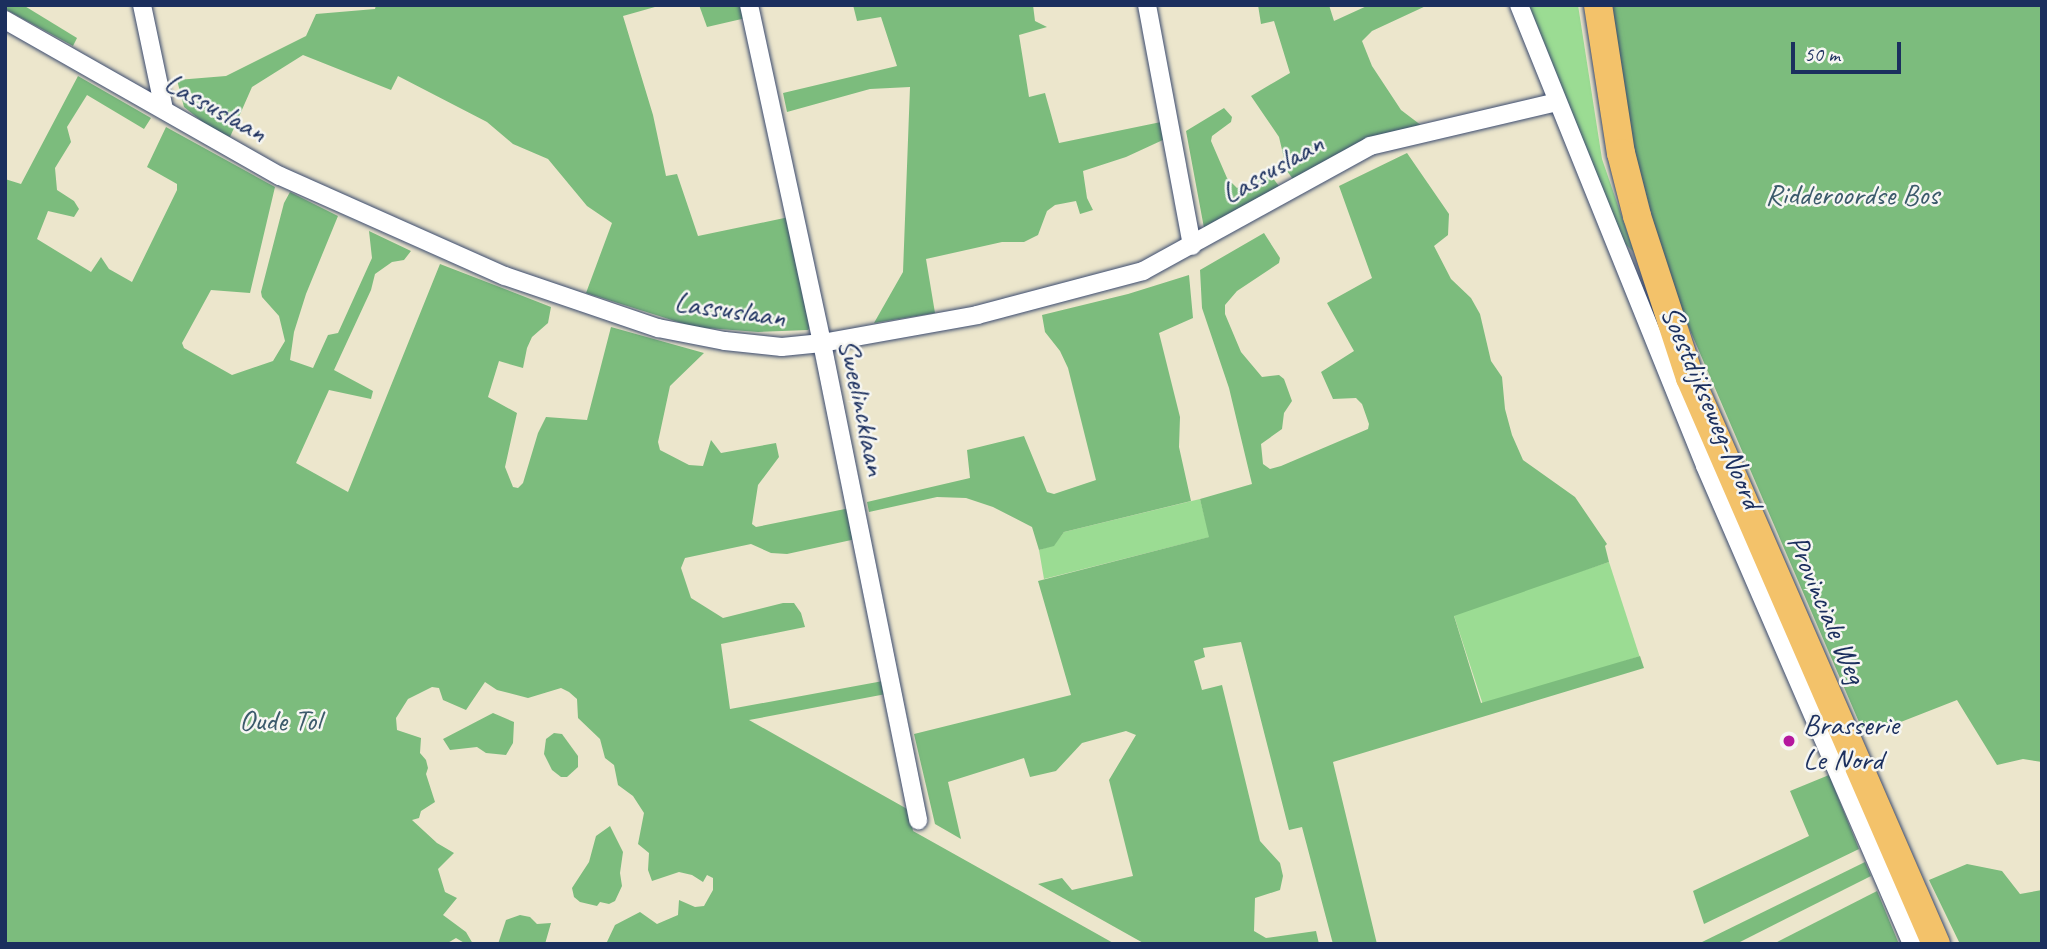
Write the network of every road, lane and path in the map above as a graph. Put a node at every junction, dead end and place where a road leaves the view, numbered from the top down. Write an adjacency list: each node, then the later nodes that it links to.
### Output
1 (142, 5): 9 (street)
2 (749, 5): 11 (street, Sweelincklaan)
3 (1147, 5): 10 (street)
4 (1519, 5): 8 (street, Soestdijkseweg-Noord)
5 (1580, 5): 12 (main road, Provinciale Weg)
6 (1598, 5): 12 (main road, Provinciale Weg)
7 (5, 20): 9 (street, Lassuslaan)
8 (1557, 103): 10 (street, Lassuslaan); 14 (street, Soestdijkseweg-Noord)
9 (164, 109): 11 (street, Lassuslaan)
10 (1192, 246): 11 (street, Lassuslaan)
11 (822, 343): 13 (street, Sweelincklaan)
12 (1690, 378): 15 (main road, Provinciale Weg)
13 (918, 820)
14 (1912, 944)
15 (1936, 944)

